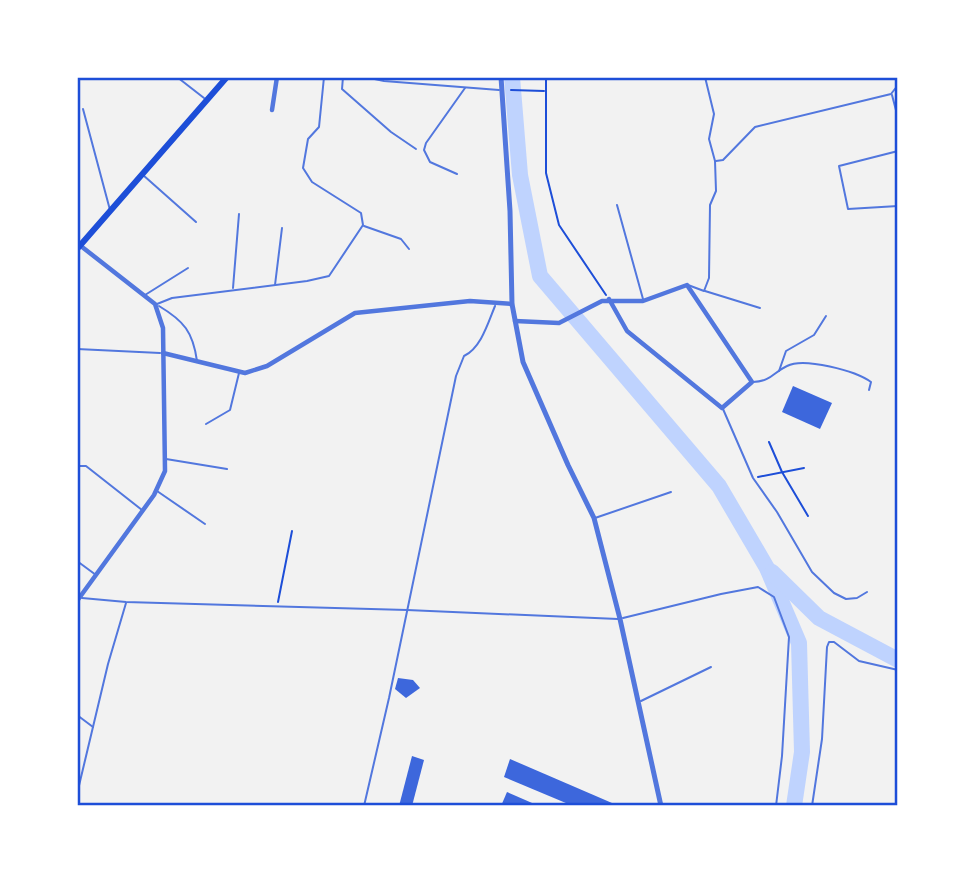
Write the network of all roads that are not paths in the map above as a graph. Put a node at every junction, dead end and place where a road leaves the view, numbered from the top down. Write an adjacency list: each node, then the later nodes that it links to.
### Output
1 (177, 77): 13 (lane)
2 (227, 77): 13 (main road)
3 (277, 77): 15 (street)
4 (324, 77): 27 (lane)
5 (343, 77): 17 (lane)
6 (365, 77): 10 (lane)
7 (501, 77): 11 (street)
8 (705, 77): 19 (lane)
9 (898, 85): 12 (lane)
10 (466, 87): 11 (lane); 21 (lane)
11 (501, 90): 41 (street)
12 (891, 94): 16 (lane); 19 (lane)
13 (208, 101): 20 (main road)
14 (83, 110): 24 (lane)
15 (272, 110)
16 (898, 118)
17 (416, 149)
18 (898, 151): 23 (lane)
19 (715, 162): 35 (lane)
20 (143, 174): 24 (main road); 26 (lane)
21 (457, 174)
22 (617, 205): 38 (lane)
23 (898, 206)
24 (110, 211): 29 (main road)
25 (239, 214): 34 (lane)
26 (196, 222)
27 (363, 225): 30 (lane); 32 (lane)
28 (282, 228): 32 (lane)
29 (78, 246): 36 (street)
30 (410, 249)
31 (188, 268): 36 (lane)
32 (275, 285): 34 (lane)
33 (687, 285): 35 (lane); 38 (street); 50 (street)
34 (233, 289): 40 (lane)
35 (704, 291): 42 (lane)
36 (144, 296): 40 (street)
37 (609, 299): 38 (street); 44 (street); 52 (street)
38 (643, 301)
39 (497, 302): 41 (street); 48 (street); 67 (lane)
40 (155, 304): 46 (street); 47 (lane)
41 (512, 304): 44 (street)
42 (760, 308)
43 (826, 316): 49 (lane)
44 (515, 321): 60 (street)
45 (77, 349): 46 (lane)
46 (163, 353): 47 (street); 54 (street)
47 (197, 361): 48 (street)
48 (239, 372): 53 (lane)
49 (779, 372): 50 (lane); 51 (lane)
50 (752, 383): 52 (street)
51 (869, 390)
52 (722, 408): 64 (lane)
53 (206, 424)
54 (165, 458): 56 (lane); 57 (street)
55 (77, 466): 59 (lane)
56 (227, 469)
57 (156, 491): 59 (street); 61 (lane)
58 (671, 492): 60 (lane)
59 (143, 510): 63 (street)
60 (594, 518): 68 (street)
61 (205, 524)
62 (77, 561): 63 (lane)
63 (96, 575): 65 (street)
64 (867, 592)
65 (78, 599): 66 (lane)
66 (126, 602): 67 (lane); 73 (lane)
67 (408, 610): 68 (lane); 75 (lane)
68 (620, 619): 71 (street); 77 (lane)
69 (711, 667): 71 (lane)
70 (898, 670): 78 (lane)
71 (637, 703): 76 (street)
72 (77, 715): 73 (lane)
73 (93, 727): 74 (lane)
74 (77, 794)
75 (363, 806)
76 (661, 806)
77 (776, 806)
78 (812, 806)

